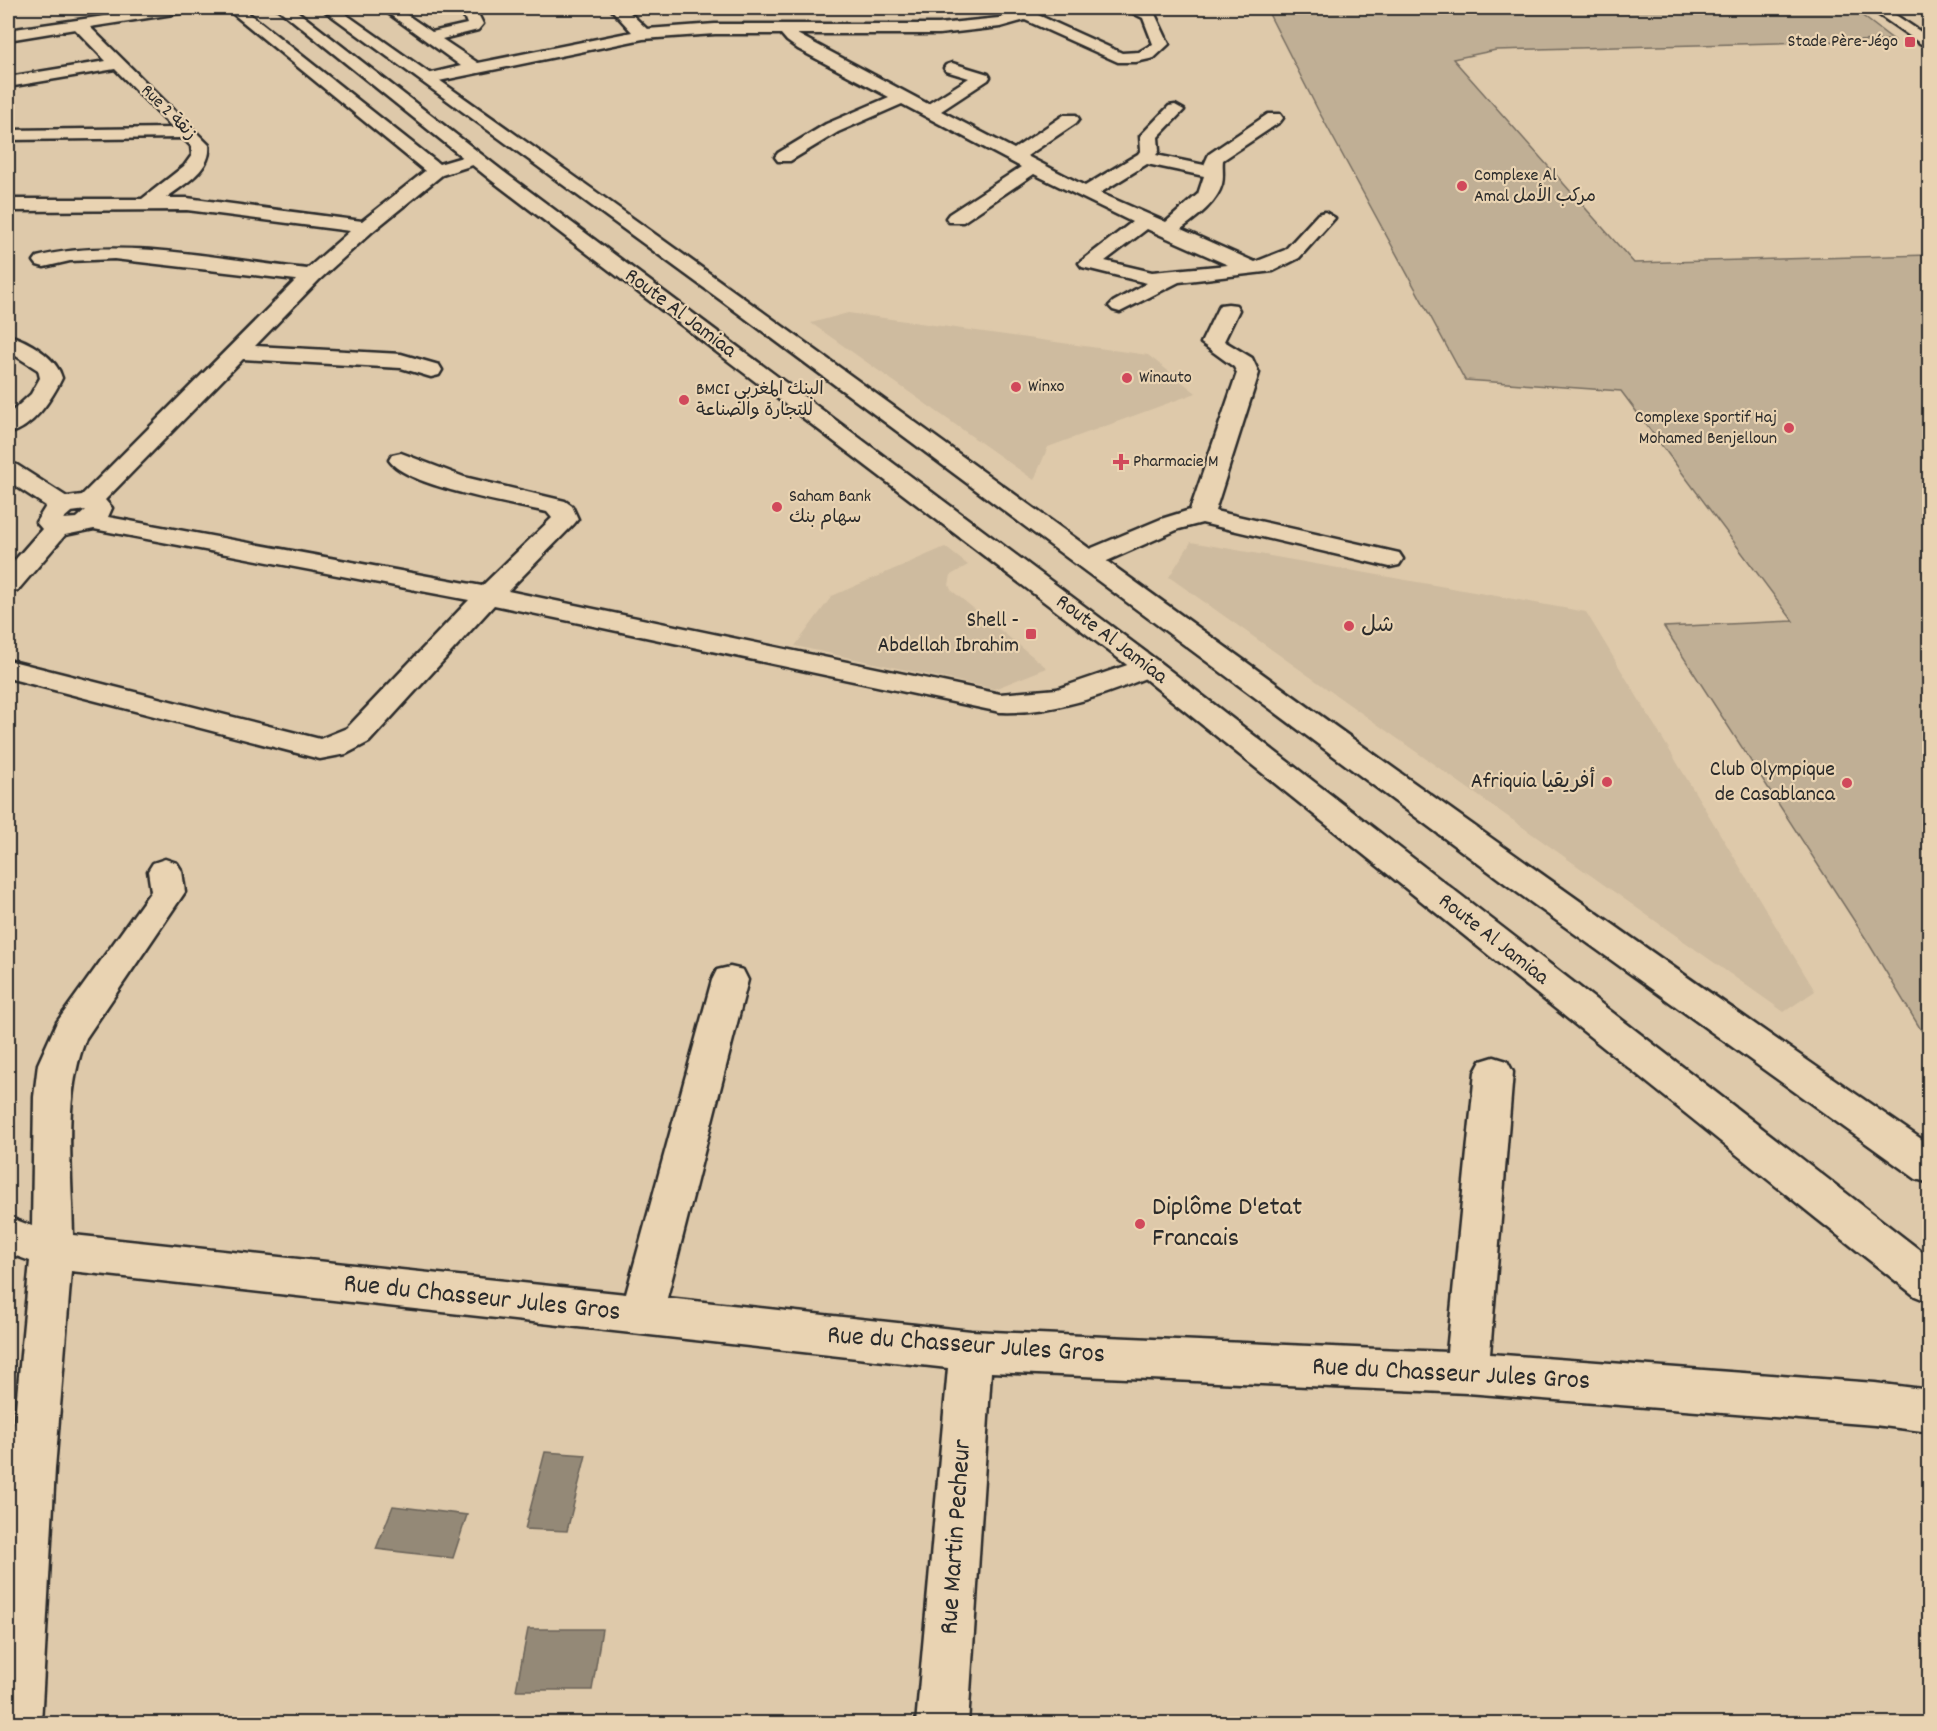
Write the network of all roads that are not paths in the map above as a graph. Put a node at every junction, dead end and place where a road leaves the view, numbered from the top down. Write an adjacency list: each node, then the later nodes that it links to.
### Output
1 (93, 8): 13 (street)
2 (186, 8): 13 (street)
3 (233, 8): 38 (street)
4 (284, 8): 35 (street, Route Al Jamiaa)
5 (328, 8): 24 (street, Route Al Jamiaa)
6 (388, 8): 19 (street)
7 (468, 8): 19 (street)
8 (618, 8): 17 (street)
9 (1130, 8): 12 (street)
10 (1876, 8): 20 (street)
11 (1902, 8): 15 (street)
12 (1033, 11): 16 (street)
13 (111, 19): 14 (street)
14 (78, 24): 18 (street); 21 (street, Rue 2 زنقة)
15 (1929, 26)
16 (786, 29): 17 (street); 26 (street)
17 (643, 34): 22 (street)
18 (8, 35)
19 (430, 37): 22 (street)
20 (1929, 45)
21 (118, 64): 25 (street); 31 (street, Rue 2 زنقة)
22 (474, 68): 24 (street)
23 (952, 68): 28 (street)
24 (429, 78): 62 (street, Route Al Jamiaa)
25 (8, 82)
26 (901, 98): 28 (street); 33 (street)
27 (1175, 110): 36 (street)
28 (928, 112): 34 (street)
29 (1274, 118): 39 (street)
30 (1070, 119): 34 (street)
31 (188, 133): 32 (street); 41 (street, Rue 2 زنقة)
32 (8, 135)
33 (784, 157)
34 (1014, 157): 37 (street)
35 (476, 158): 38 (street); 66 (street, Route Al Jamiaa)
36 (1144, 158): 39 (street); 40 (street)
37 (1034, 167): 40 (street); 43 (street)
38 (436, 171): 46 (street)
39 (1212, 172): 47 (street)
40 (1086, 194): 45 (street)
41 (148, 203): 42 (street); 46 (street)
42 (8, 205)
43 (956, 218)
44 (1325, 218): 49 (street)
45 (1145, 221): 47 (street); 50 (street)
46 (366, 227): 51 (street)
47 (1167, 231): 49 (street)
48 (44, 261): 51 (street)
49 (1252, 268): 50 (street)
50 (1178, 274): 52 (street)
51 (312, 276): 55 (street)
52 (1120, 306)
53 (1228, 310): 61 (street)
54 (8, 342): 57 (street)
55 (235, 352): 56 (street); 60 (street)
56 (431, 370)
57 (8, 427)
58 (401, 460): 65 (street)
59 (8, 470): 60 (street)
60 (75, 514): 64 (street); 65 (street)
61 (1201, 515): 62 (street); 63 (street)
62 (1089, 559): 71 (street, Route Al Jamiaa)
63 (1390, 559)
64 (8, 584)
65 (488, 596): 66 (street); 67 (street)
66 (1148, 667): 74 (street, Route Al Jamiaa)
67 (8, 669)
68 (165, 871): 73 (street)
69 (730, 980): 75 (street)
70 (1494, 1072): 77 (street)
71 (1929, 1167)
72 (8, 1235): 73 (street, Rue du Chasseur Jules Gros)
73 (52, 1251): 75 (street, Rue du Chasseur Jules Gros); 79 (street)
74 (1929, 1283)
75 (640, 1317): 76 (street, Rue du Chasseur Jules Gros)
76 (971, 1351): 77 (street, Rue du Chasseur Jules Gros); 81 (street, Rue Martin Pecheur)
77 (1467, 1373): 78 (street, Rue du Chasseur Jules Gros)
78 (1929, 1411)
79 (20, 1472): 80 (street)
80 (15, 1724)
81 (942, 1724)

